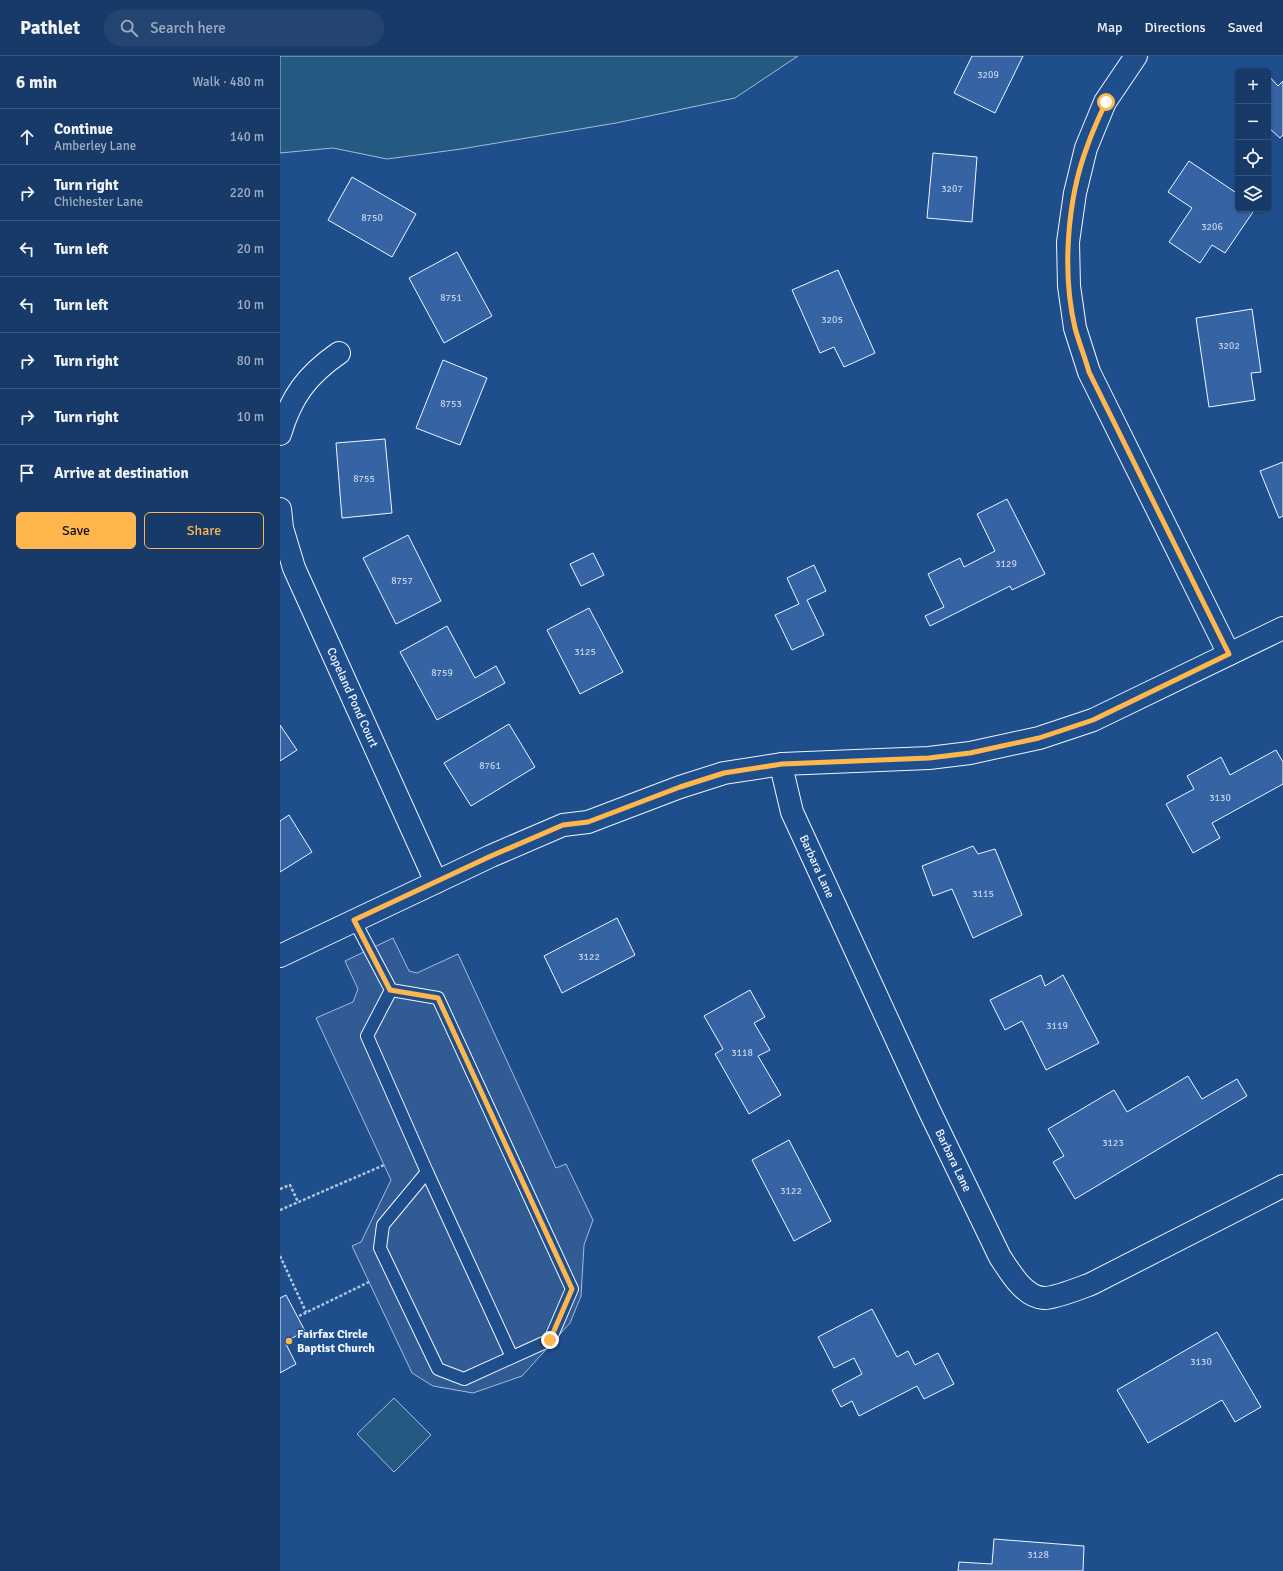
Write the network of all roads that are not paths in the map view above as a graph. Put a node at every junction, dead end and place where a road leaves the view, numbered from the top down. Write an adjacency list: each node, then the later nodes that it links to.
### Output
1 (1136, 56): 6 (street)
2 (339, 353): 3 (street)
3 (280, 434)
4 (280, 509): 8 (street, Copeland Pond Court)
5 (1283, 628): 6 (street)
6 (1229, 654): 7 (street)
7 (782, 764): 8 (street); 13 (street, Barbara Lane)
8 (436, 882): 9 (street)
9 (354, 920): 10 (street); 11 (lane)
10 (280, 956)
11 (390, 990): 12 (lane); 14 (lane)
12 (427, 1172): 14 (lane); 14 (lane)
13 (1283, 1186)
14 (512, 1357)

